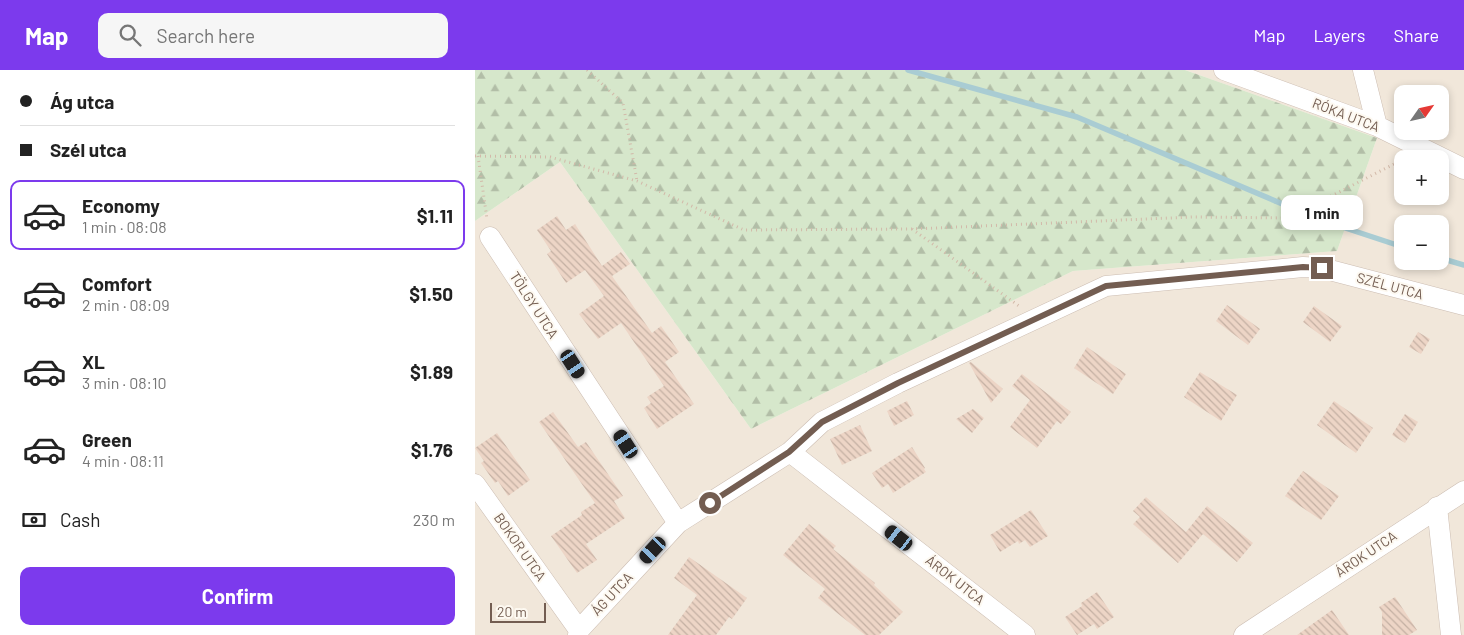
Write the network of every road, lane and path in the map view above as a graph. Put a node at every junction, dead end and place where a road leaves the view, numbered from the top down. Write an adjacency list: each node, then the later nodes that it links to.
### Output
1 (587, 70): 8 (path)
2 (1224, 70): 4 (street, RÓKA UTCA)
3 (1363, 70): 4 (street)
4 (1377, 126): 7 (street, RÓKA UTCA)
5 (476, 156): 8 (path); 10 (path)
6 (1394, 165): 9 (path)
7 (1464, 169)
8 (637, 181): 9 (path)
9 (912, 229): 12 (path)
10 (489, 237): 17 (street, TÖLGY UTCA)
11 (1464, 305): 12 (street, SZÉL UTCA)
12 (1036, 318): 13 (street, SZÉL UTCA)
13 (789, 452): 17 (street, ÁG UTCA); 19 (street, ÁROK UTCA)
14 (475, 484): 18 (street, BOKOR UTCA)
15 (1464, 491): 16 (street, ÁROK UTCA)
16 (1437, 507): 20 (street, ÁROK UTCA); 21 (street)
17 (678, 523): 18 (street, ÁG UTCA)
18 (579, 632)
19 (1025, 635)
20 (1244, 635)
21 (1451, 635)

